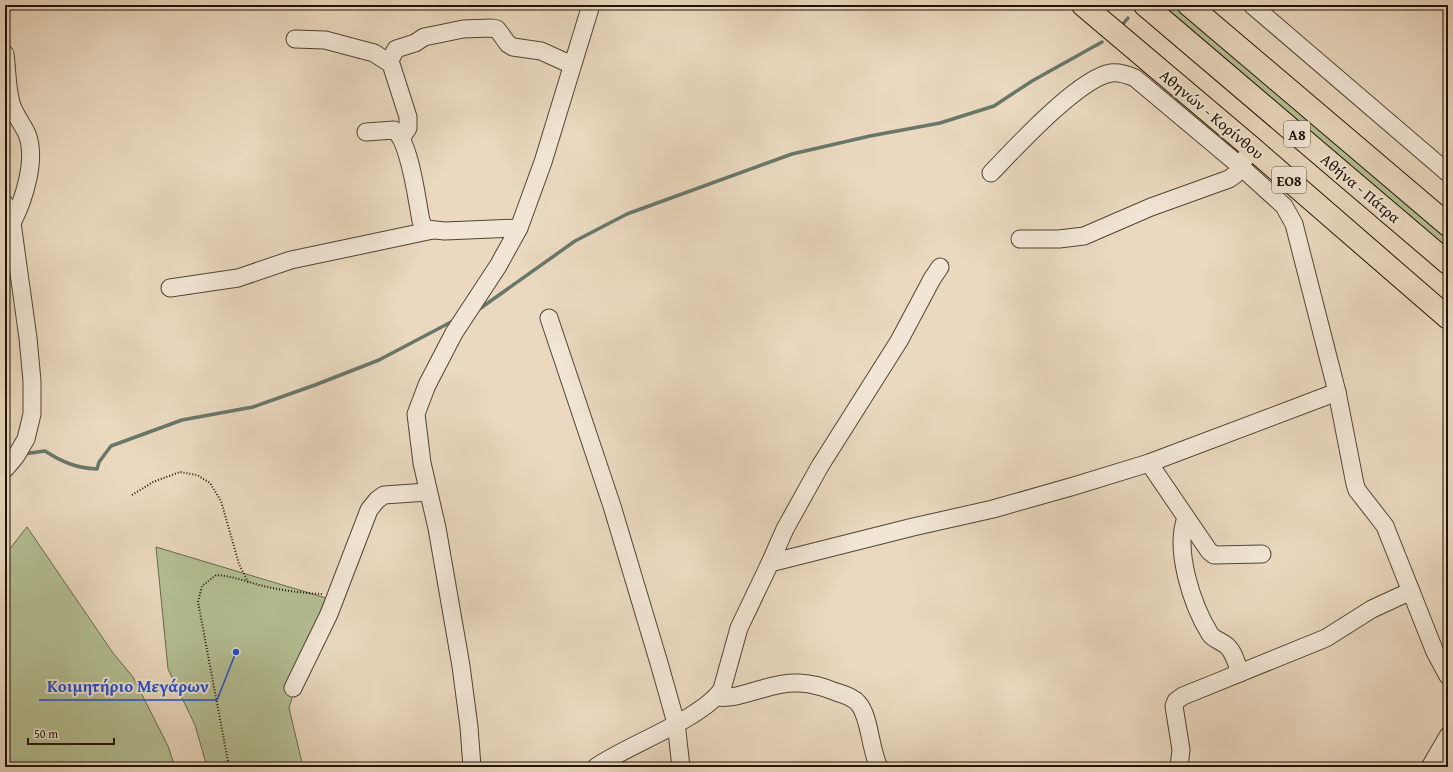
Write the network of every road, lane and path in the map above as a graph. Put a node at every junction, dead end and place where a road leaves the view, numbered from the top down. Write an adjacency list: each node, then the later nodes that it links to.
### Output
1 (591, 5): 9 (street)
2 (1145, 5): 22 (main road, Αθήνα - Πάτρα / Α8)
3 (1189, 5): 18 (main road, Αθήνα - Πάτρα / Α8)
4 (1252, 5): 15 (street)
5 (1089, 10): 12 (main road, Αθηνών - Κορίνθου / ΕΟ8)
6 (295, 39): 8 (street)
7 (5, 54): 17 (street)
8 (389, 62): 9 (street); 11 (street)
9 (572, 65): 19 (street)
10 (366, 132): 11 (street)
11 (402, 137): 20 (street)
12 (1252, 148): 13 (street); 26 (main road, Αθηνών - Κορίνθου / ΕΟ8)
13 (1240, 166): 14 (street); 21 (street); 27 (street)
14 (991, 173)
15 (1448, 173)
16 (5, 204): 17 (street)
17 (12, 223): 29 (street)
18 (1448, 225)
19 (519, 228): 20 (street); 30 (street)
20 (433, 230): 24 (street)
21 (1020, 239)
22 (1448, 263)
23 (940, 267): 34 (street)
24 (170, 288)
25 (549, 318): 42 (street)
26 (1448, 318)
27 (1337, 392): 28 (street); 36 (street)
28 (1149, 463): 32 (street); 34 (street)
29 (5, 469)
30 (428, 492): 37 (street); 45 (street)
31 (132, 495): 35 (path)
32 (1186, 518): 33 (street); 38 (street)
33 (1262, 554)
34 (770, 563): 41 (street)
35 (248, 582): 37 (path); 44 (path)
36 (1411, 591): 38 (street); 39 (street)
37 (337, 594): 40 (street)
38 (1240, 673): 49 (street)
39 (1448, 676)
40 (293, 688)
41 (717, 697): 42 (street); 48 (street)
42 (676, 723): 46 (street); 47 (street)
43 (1448, 736): 50 (street)
44 (229, 767)
45 (472, 767)
46 (596, 767)
47 (681, 767)
48 (879, 767)
49 (1179, 767)
50 (1430, 767)

